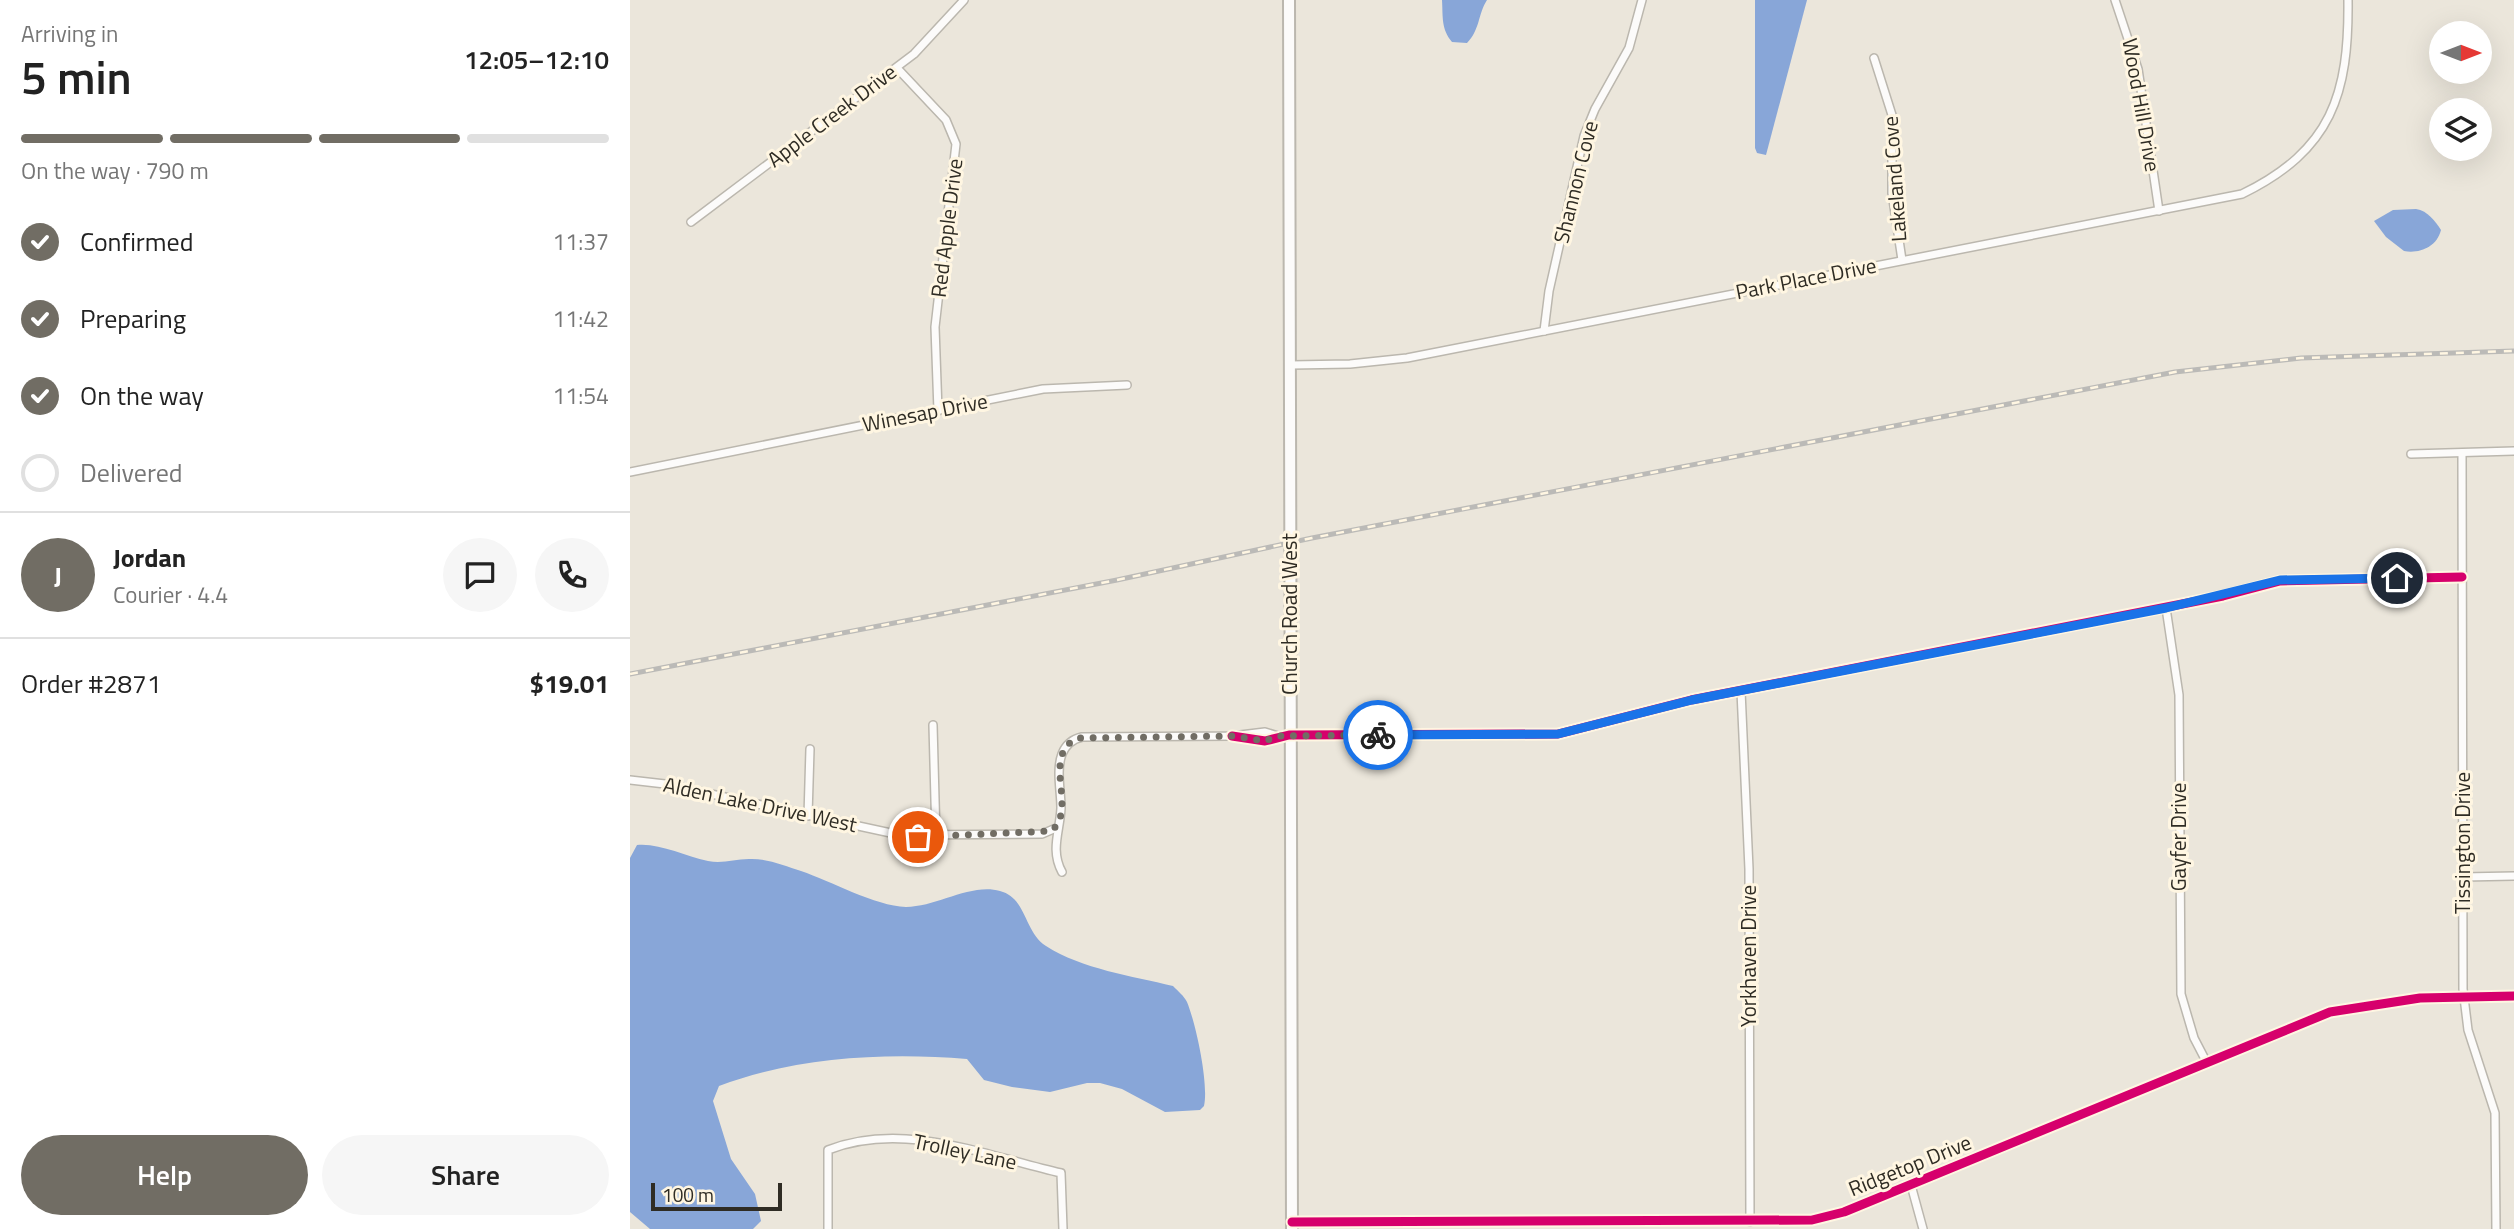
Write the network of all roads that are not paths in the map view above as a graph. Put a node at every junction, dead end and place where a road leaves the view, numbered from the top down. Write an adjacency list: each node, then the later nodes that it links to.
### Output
1 (964, 0): 7 (street, Apple Creek Drive)
2 (1289, 0): 12 (street, Church Road West)
3 (1642, 0): 11 (street, Shannon Cove)
4 (2115, 0): 8 (street, Wood Hill Drive)
5 (2348, 0): 8 (street, Park Place Drive)
6 (1874, 58): 10 (street, Lakeland Cove)
7 (897, 68): 9 (street, Apple Creek Drive); 14 (street, Red Apple Drive)
8 (2159, 211): 10 (street, Park Place Drive)
9 (691, 222)
10 (1902, 260): 11 (street, Park Place Drive)
11 (1544, 331): 12 (street, Park Place Drive)
12 (1291, 365): 23 (street, Church Road West)
13 (1127, 385): 14 (street, Winesap Drive)
14 (938, 411): 18 (street, Winesap Drive)
15 (2514, 451): 16 (street)
16 (2462, 453): 17 (street); 19 (street, Tissington Drive)
17 (2411, 454)
18 (630, 472)
19 (2462, 577): 20 (street); 31 (street, Tissington Drive)
20 (2166, 608): 21 (street); 34 (street, Gayfer Drive)
21 (1741, 691): 23 (street); 36 (street, Yorkhaven Drive)
22 (933, 725): 28 (street)
23 (1284, 736): 27 (street); 37 (street, Church Road West)
24 (810, 750): 26 (street)
25 (630, 780): 26 (street, Alden Lake Drive West)
26 (808, 816): 28 (street, Alden Lake Drive West)
27 (1056, 828): 28 (street, Alden Lake Drive West); 29 (street)
28 (936, 837)
29 (1062, 873)
30 (2514, 876): 31 (street)
31 (2463, 877): 33 (street, Tissington Drive)
32 (2514, 996): 33 (street, Ridgetop Drive)
33 (2464, 997): 34 (street, Ridgetop Drive); 42 (street, Tissington Drive)
34 (2207, 1063): 35 (street, Ridgetop Drive)
35 (1911, 1185): 36 (street, Ridgetop Drive); 41 (street)
36 (1750, 1222): 38 (street, Ridgetop Drive)
37 (1292, 1225): 38 (street, Ridgetop Drive)
38 (1673, 1225)
39 (828, 1229): 40 (street, Trolley Lane)
40 (1063, 1229)
41 (1923, 1229)
42 (2496, 1229)

